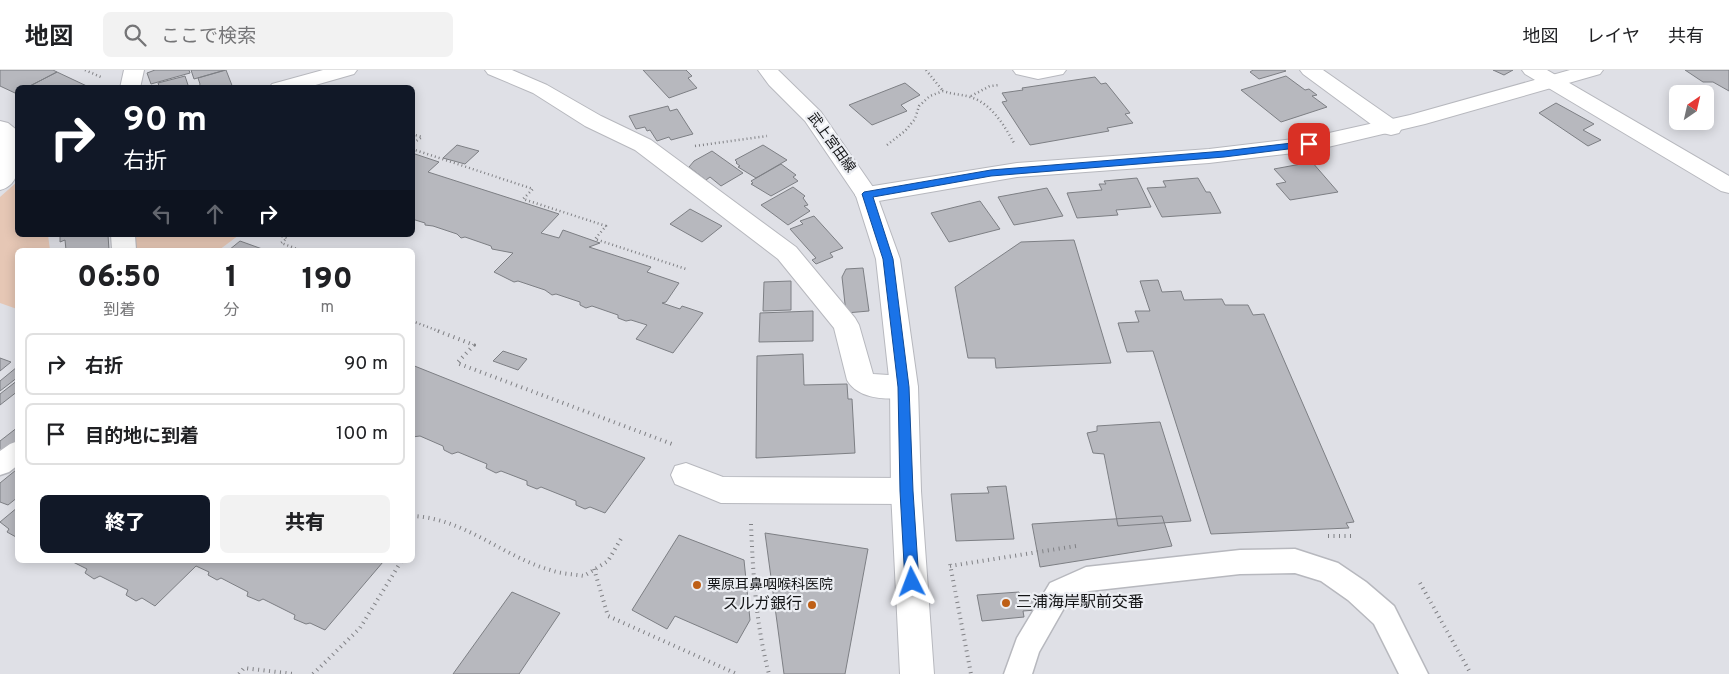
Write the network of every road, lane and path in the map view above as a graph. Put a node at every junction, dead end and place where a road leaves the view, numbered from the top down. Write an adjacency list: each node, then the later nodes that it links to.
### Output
1 (134, 70): 12 (street)
2 (347, 70): 13 (street)
3 (496, 70): 23 (street)
4 (768, 70): 27 (street, 武上宮田線)
5 (926, 70): 14 (path)
6 (1023, 70): 7 (street)
7 (1056, 70)
8 (1310, 70): 16 (street)
9 (1532, 70): 11 (street)
10 (1593, 70): 11 (street)
11 (1551, 82): 16 (street); 26 (street)
12 (131, 85)
13 (290, 85)
14 (943, 90): 19 (path); 21 (path)
15 (0, 128): 24 (street)
16 (1390, 128): 27 (street)
17 (415, 135): 20 (path)
18 (767, 136): 23 (path)
19 (1010, 137)
20 (415, 142)
21 (887, 145)
22 (415, 149): 30 (path)
23 (652, 152): 32 (street)
24 (15, 160): 25 (street)
25 (0, 183)
26 (1729, 186)
27 (867, 194): 32 (street, 武上宮田線)
28 (284, 237): 29 (path)
29 (295, 248)
30 (686, 269)
31 (415, 322): 33 (path)
32 (904, 387): 38 (street, 武上宮田線)
33 (672, 444)
34 (15, 452): 35 (lane)
35 (0, 465)
36 (686, 475): 37 (street)
37 (753, 491): 38 (street); 50 (path)
38 (906, 491): 51 (street, 武上宮田線)
39 (415, 516): 44 (path)
40 (622, 537): 44 (path)
41 (1081, 546): 43 (path)
42 (400, 563): 48 (path)
43 (950, 566)
44 (594, 569): 49 (path)
45 (1420, 583): 54 (path)
46 (239, 674): 47 (path)
47 (294, 674)
48 (312, 674)
49 (737, 674)
50 (769, 674)
51 (918, 674)
52 (1018, 674): 53 (lane)
53 (1414, 674)
54 (1471, 674)

